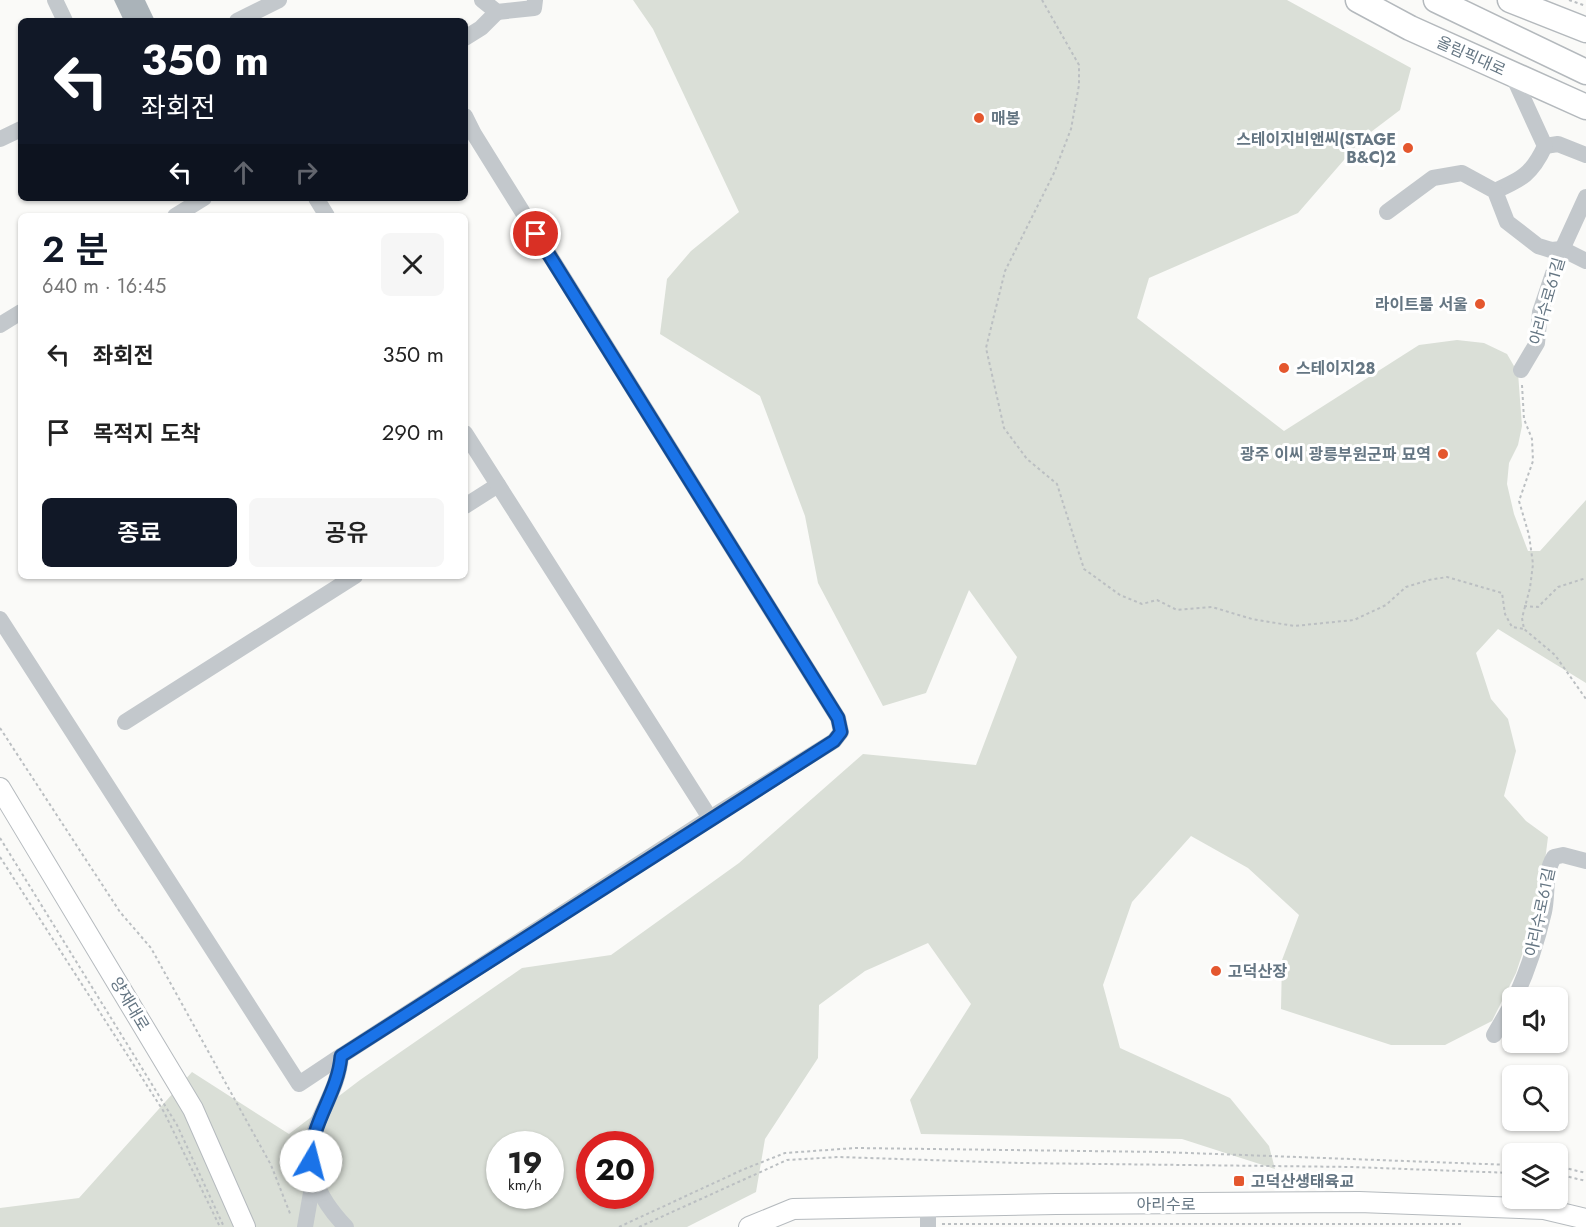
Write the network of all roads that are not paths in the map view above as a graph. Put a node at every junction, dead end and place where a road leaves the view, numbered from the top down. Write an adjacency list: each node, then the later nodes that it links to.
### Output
1 (55, 0): 9 (street)
2 (279, 0): 10 (street)
3 (482, 0): 8 (street)
4 (535, 0): 8 (street)
5 (1358, 0): 14 (highway, 올림픽대로)
6 (1436, 0): 13 (highway, 올림픽대로)
7 (1510, 0): 11 (highway)
8 (497, 12): 12 (street)
9 (64, 18)
10 (243, 18)
11 (1586, 30)
12 (468, 36)
13 (1586, 72)
14 (1512, 74): 15 (highway, 올림픽대로); 19 (street)
15 (1586, 107)
16 (468, 122): 38 (street)
17 (18, 130): 18 (street)
18 (0, 139)
19 (1545, 146): 20 (street); 21 (street)
20 (1586, 155)
21 (1495, 191): 24 (street); 26 (street)
22 (1586, 198): 26 (street, 아리수로61길)
23 (199, 201): 25 (street)
24 (1387, 212)
25 (180, 213)
26 (1562, 249): 27 (street); 30 (street, 아리수로61길)
27 (1586, 261)
28 (18, 314): 29 (street)
29 (0, 325)
30 (1521, 370)
31 (468, 438): 32 (street)
32 (498, 485): 33 (street); 38 (street)
33 (468, 504)
34 (350, 579): 36 (street)
35 (0, 619): 43 (street)
36 (125, 722)
37 (0, 788): 47 (main road, 양재대로)
38 (710, 818): 43 (street)
39 (1586, 861): 40 (street, 아리수로61길)
40 (1519, 987)
41 (1502, 1022): 42 (street)
42 (1494, 1035)
43 (341, 1056): 44 (street)
44 (314, 1180): 48 (street); 49 (street)
45 (928, 1219): 46 (main road, 아리수로); 50 (main road, 아리수로)
46 (1586, 1219)
47 (245, 1227)
48 (305, 1227)
49 (346, 1227)
50 (749, 1227)

